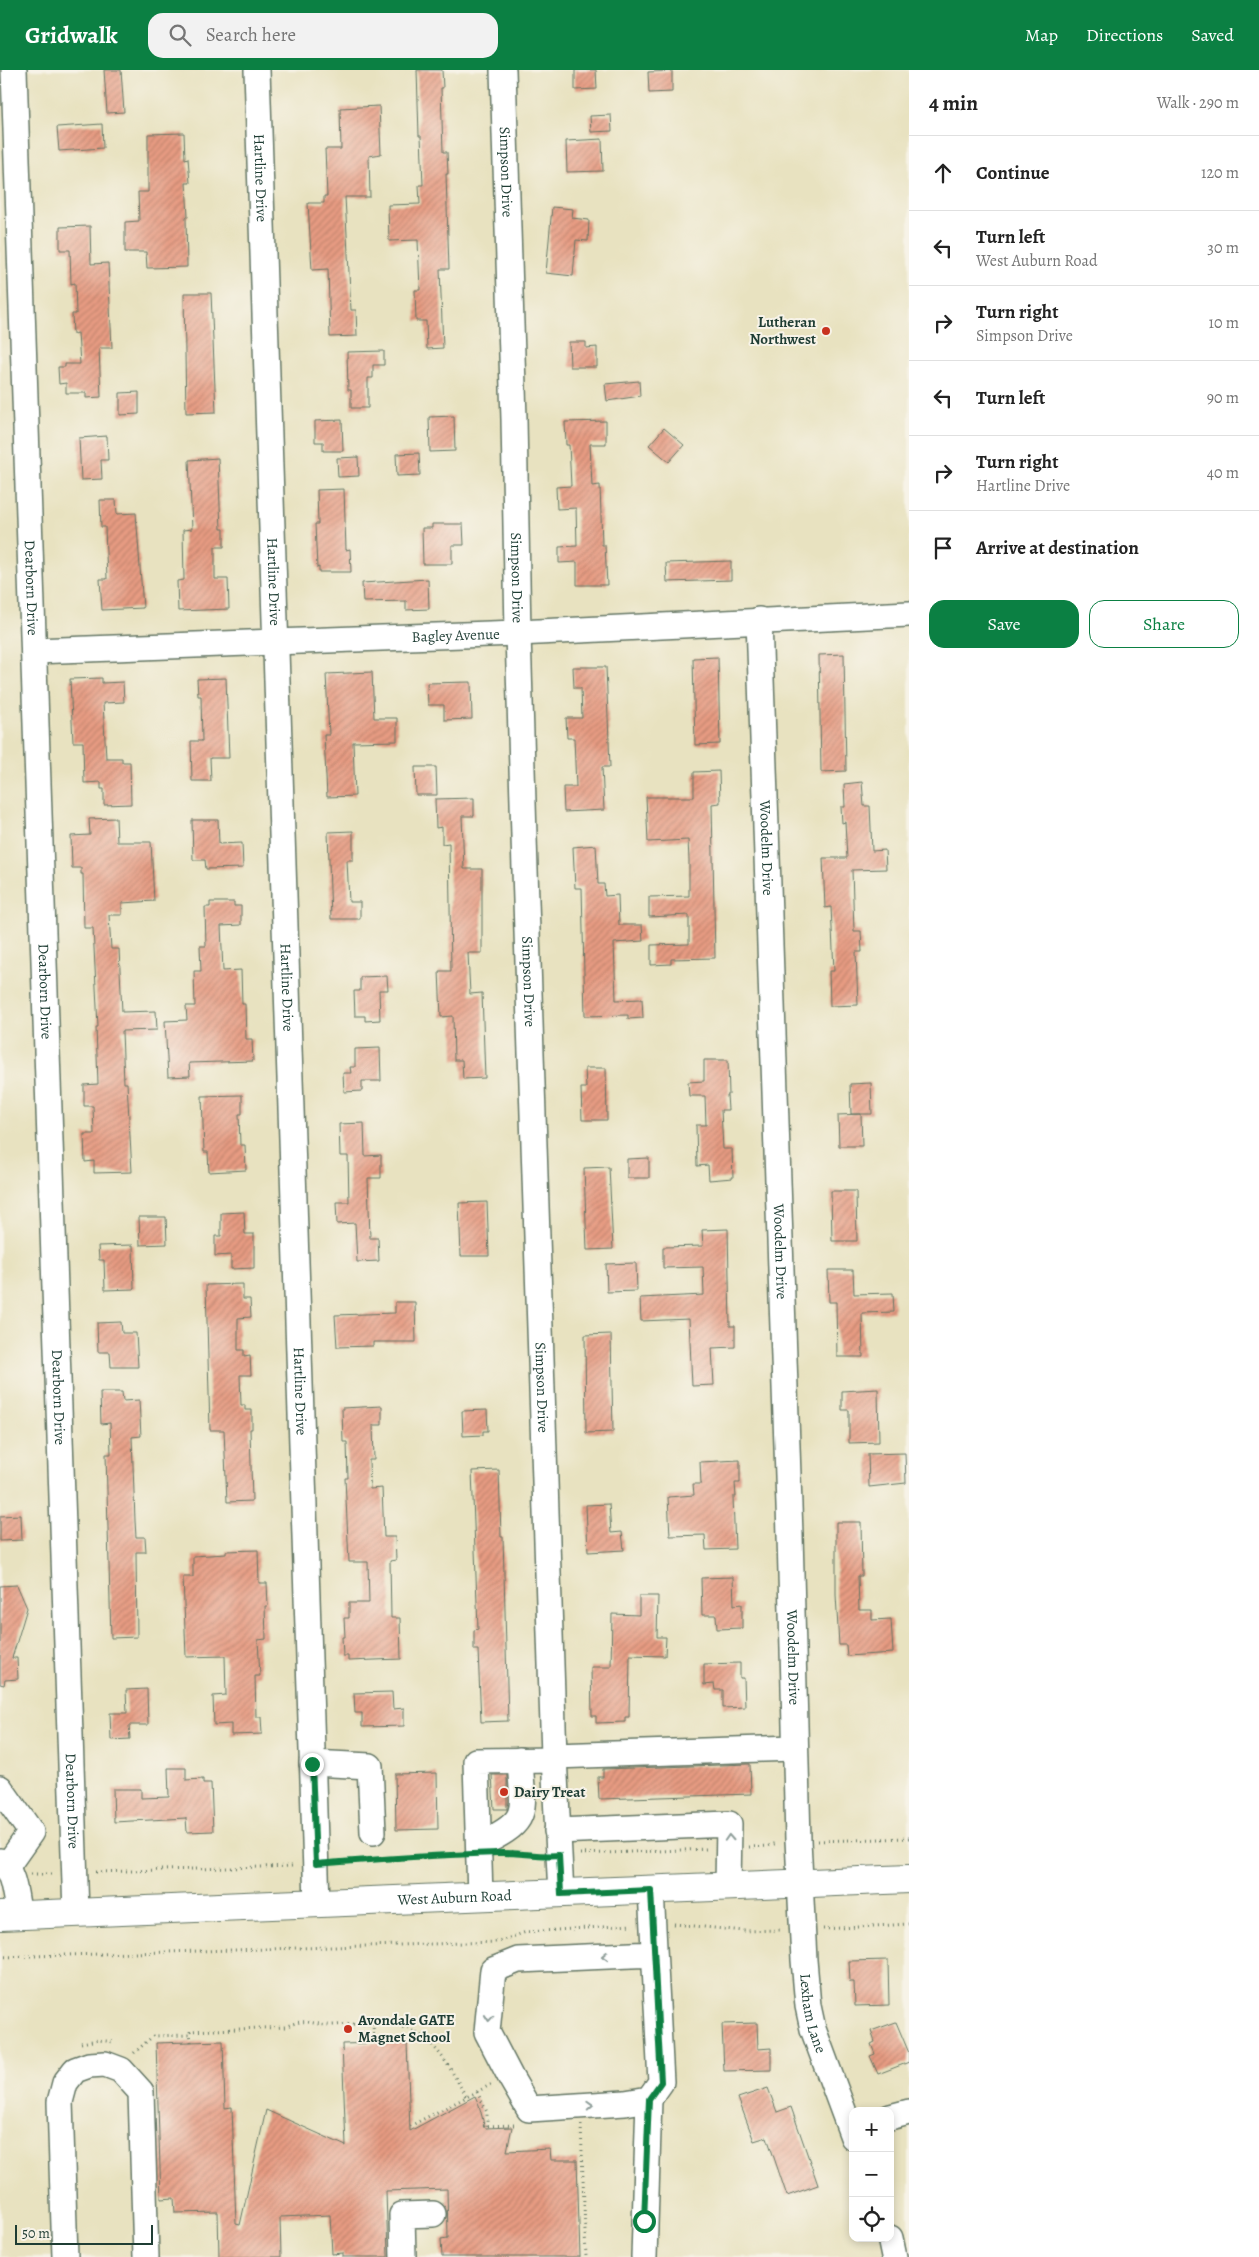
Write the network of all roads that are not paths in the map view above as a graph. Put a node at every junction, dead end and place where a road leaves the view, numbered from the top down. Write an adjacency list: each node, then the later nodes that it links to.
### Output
1 (14, 70): 8 (street, Dearborn Drive)
2 (257, 70): 7 (street, Hartline Drive)
3 (503, 70): 6 (street, Simpson Drive)
4 (909, 614): 5 (street, Bagley Avenue)
5 (759, 620): 6 (street, Bagley Avenue); 9 (street, Woodelm Drive)
6 (518, 633): 7 (street, Bagley Avenue); 10 (street, Simpson Drive)
7 (275, 642): 8 (street, Bagley Avenue); 12 (street, Hartline Drive)
8 (34, 651): 25 (street, Dearborn Drive)
9 (795, 1748): 10 (street); 19 (street, Woodelm Drive)
10 (554, 1758): 11 (street); 15 (street, Simpson Drive)
11 (520, 1760): 16 (street); 16 (street)
12 (312, 1764): 14 (street); 24 (street, Hartline Drive)
13 (4, 1803): 17 (street)
14 (373, 1832)
15 (558, 1843): 20 (street, one-way to 15); 22 (street, Simpson Drive)
16 (479, 1849): 23 (street)
17 (6, 1867): 26 (street)
18 (909, 1879): 19 (main road, West Auburn Road)
19 (800, 1884): 20 (main road, West Auburn Road); 31 (street, Lexham Lane)
20 (728, 1887): 21 (main road, West Auburn Road)
21 (651, 1890): 22 (main road, West Auburn Road); 27 (street)
22 (561, 1894): 23 (main road, West Auburn Road)
23 (480, 1897): 24 (main road, West Auburn Road)
24 (317, 1903): 25 (main road, West Auburn Road)
25 (76, 1914): 26 (main road, West Auburn Road)
26 (9, 1916)
27 (654, 1954): 28 (street); 28 (street, one-way to 28)
28 (649, 2099): 37 (street)
29 (909, 2112): 30 (street)
30 (894, 2116)
31 (849, 2124)
32 (433, 2214): 36 (street)
33 (891, 2242): 38 (street)
34 (65, 2257): 35 (street)
35 (146, 2257)
36 (403, 2257)
37 (644, 2257)
38 (894, 2257)

